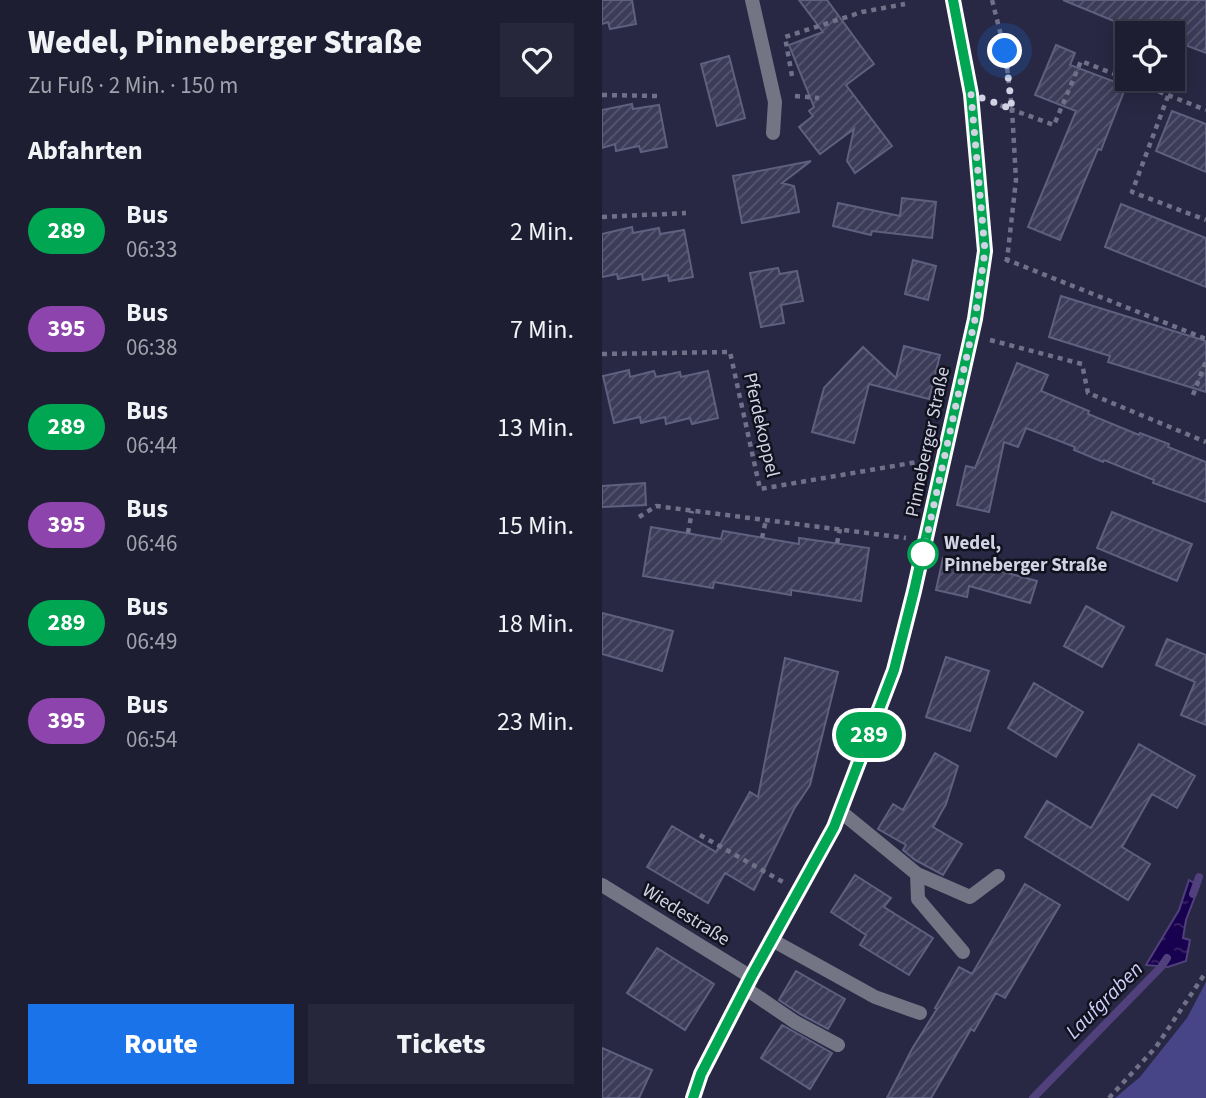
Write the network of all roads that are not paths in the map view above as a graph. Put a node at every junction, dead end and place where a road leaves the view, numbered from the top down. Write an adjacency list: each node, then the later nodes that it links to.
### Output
1 (752, 0): 3 (street)
2 (953, 0): 4 (main road, Pinneberger Straße)
3 (773, 133)
4 (840, 811): 5 (street); 8 (main road, Pinneberger Straße)
5 (917, 874): 6 (street); 9 (street)
6 (998, 876)
7 (602, 886): 10 (street, Wiedestraße)
8 (772, 940): 10 (main road, Pinneberger Straße); 11 (street)
9 (963, 952)
10 (748, 982): 12 (street, Wiedestraße); 13 (main road, Pinneberger Straße)
11 (920, 1013)
12 (838, 1045)
13 (693, 1098)

